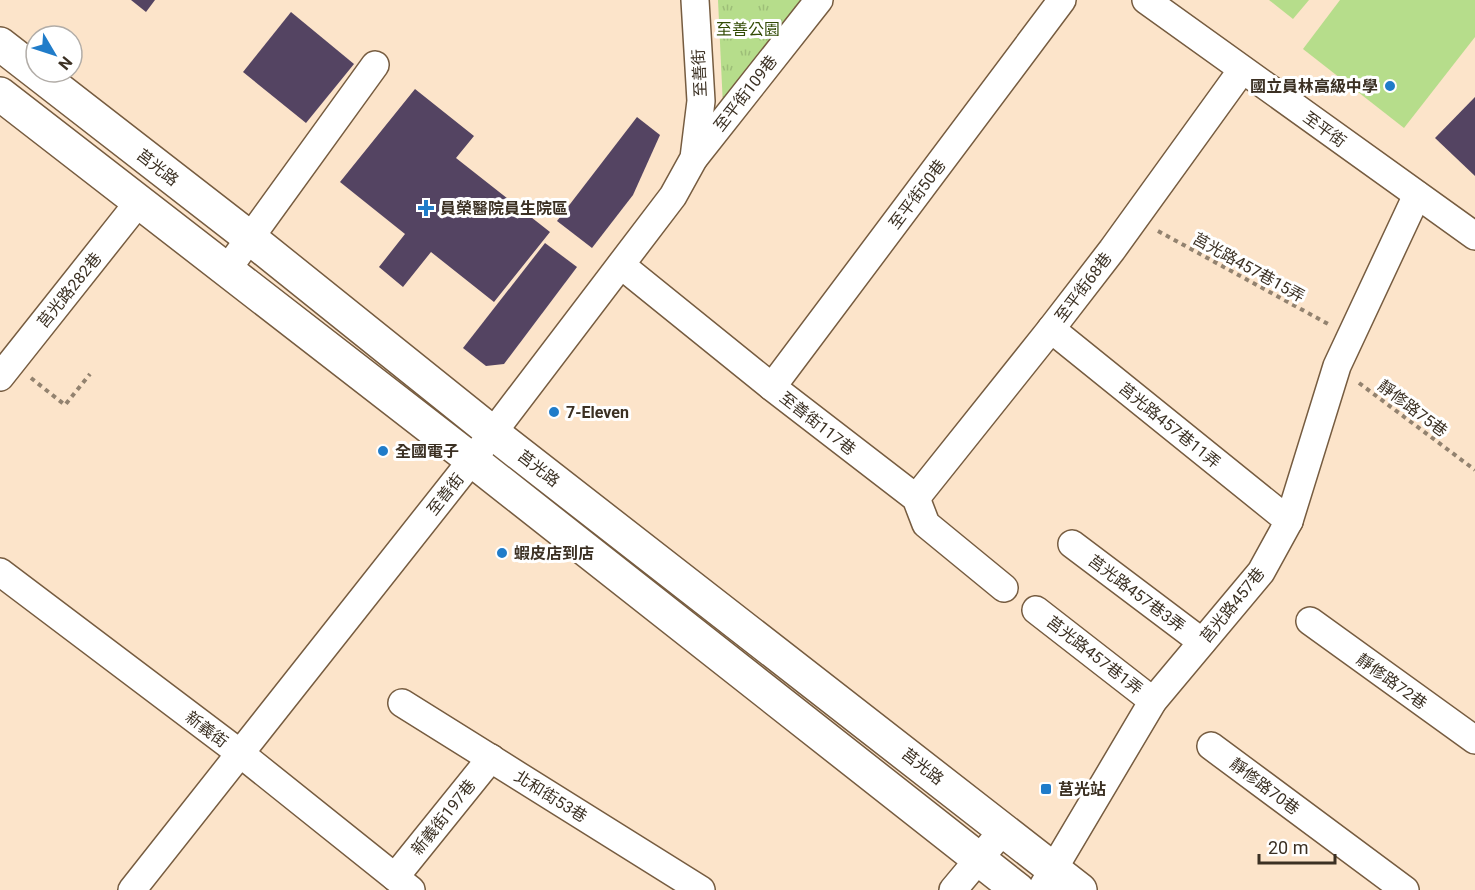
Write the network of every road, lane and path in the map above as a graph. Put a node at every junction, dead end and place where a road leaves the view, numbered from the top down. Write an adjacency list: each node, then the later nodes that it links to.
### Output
1 (695, 0): 9 (street, 至善街)
2 (819, 0): 9 (street, 至平街109巷)
3 (1062, 0): 22 (street, 至平街50巷)
4 (1146, 0): 7 (street, 至平街)
5 (0, 44): 14 (main road, 莒光路)
6 (375, 65): 14 (street)
7 (1242, 70): 10 (street, 至平街); 12 (street, 至平街68巷)
8 (0, 94): 11 (main road)
9 (694, 158): 15 (street, 至善街)
10 (1417, 195): 13 (street, 至平街); 18 (street, 莒光路457巷)
11 (138, 203): 16 (main road); 19 (street, 莒光路282巷)
12 (1136, 219): 17 (street, 至平街68巷); 18 (path, 莒光路457巷15弄)
13 (1475, 236)
14 (249, 238): 16 (street); 23 (main road, 莒光路)
15 (621, 265): 22 (street, 至善街117巷); 23 (street, 至善街)
16 (226, 271): 24 (main road)
17 (1051, 329): 26 (street, 至平街68巷); 27 (street, 莒光路457巷11弄)
18 (1352, 336): 20 (street, 莒光路457巷)
19 (4, 364): 21 (path)
20 (1337, 366): 25 (path, 靜修路75巷); 27 (street, 莒光路457巷)
21 (90, 374)
22 (772, 387): 26 (street, 至善街117巷)
23 (493, 432): 24 (street, 至善街); 40 (main road, 莒光路)
24 (472, 460): 38 (street, 至善街); 41 (main road)
25 (1475, 470)
26 (916, 498): 30 (street, 至善街117巷)
27 (1288, 521): 33 (street, 莒光路457巷)
28 (1072, 544): 33 (street, 莒光路457巷3弄)
29 (0, 572): 38 (street, 新義街)
30 (1004, 588)
31 (1036, 610): 34 (street, 莒光路457巷1弄)
32 (1310, 621): 36 (street, 靜修路72巷)
33 (1202, 642): 34 (street, 莒光路457巷)
34 (1153, 701): 42 (street, 莒光路457巷)
35 (402, 703): 39 (street, 北和街53巷)
36 (1475, 740)
37 (1211, 746): 49 (street, 靜修路70巷)
38 (241, 754): 43 (street, 新義街); 44 (street, 至善街)
39 (491, 758): 43 (street, 新義街197巷); 45 (street, 北和街53巷)
40 (1004, 829): 41 (street); 42 (main road, 莒光路)
41 (978, 859): 46 (street); 47 (main road)
42 (1048, 880): 48 (main road, 莒光路)
43 (403, 884)
44 (132, 890)
45 (701, 890)
46 (953, 890)
47 (1018, 890)
48 (1080, 890)
49 (1405, 890)

